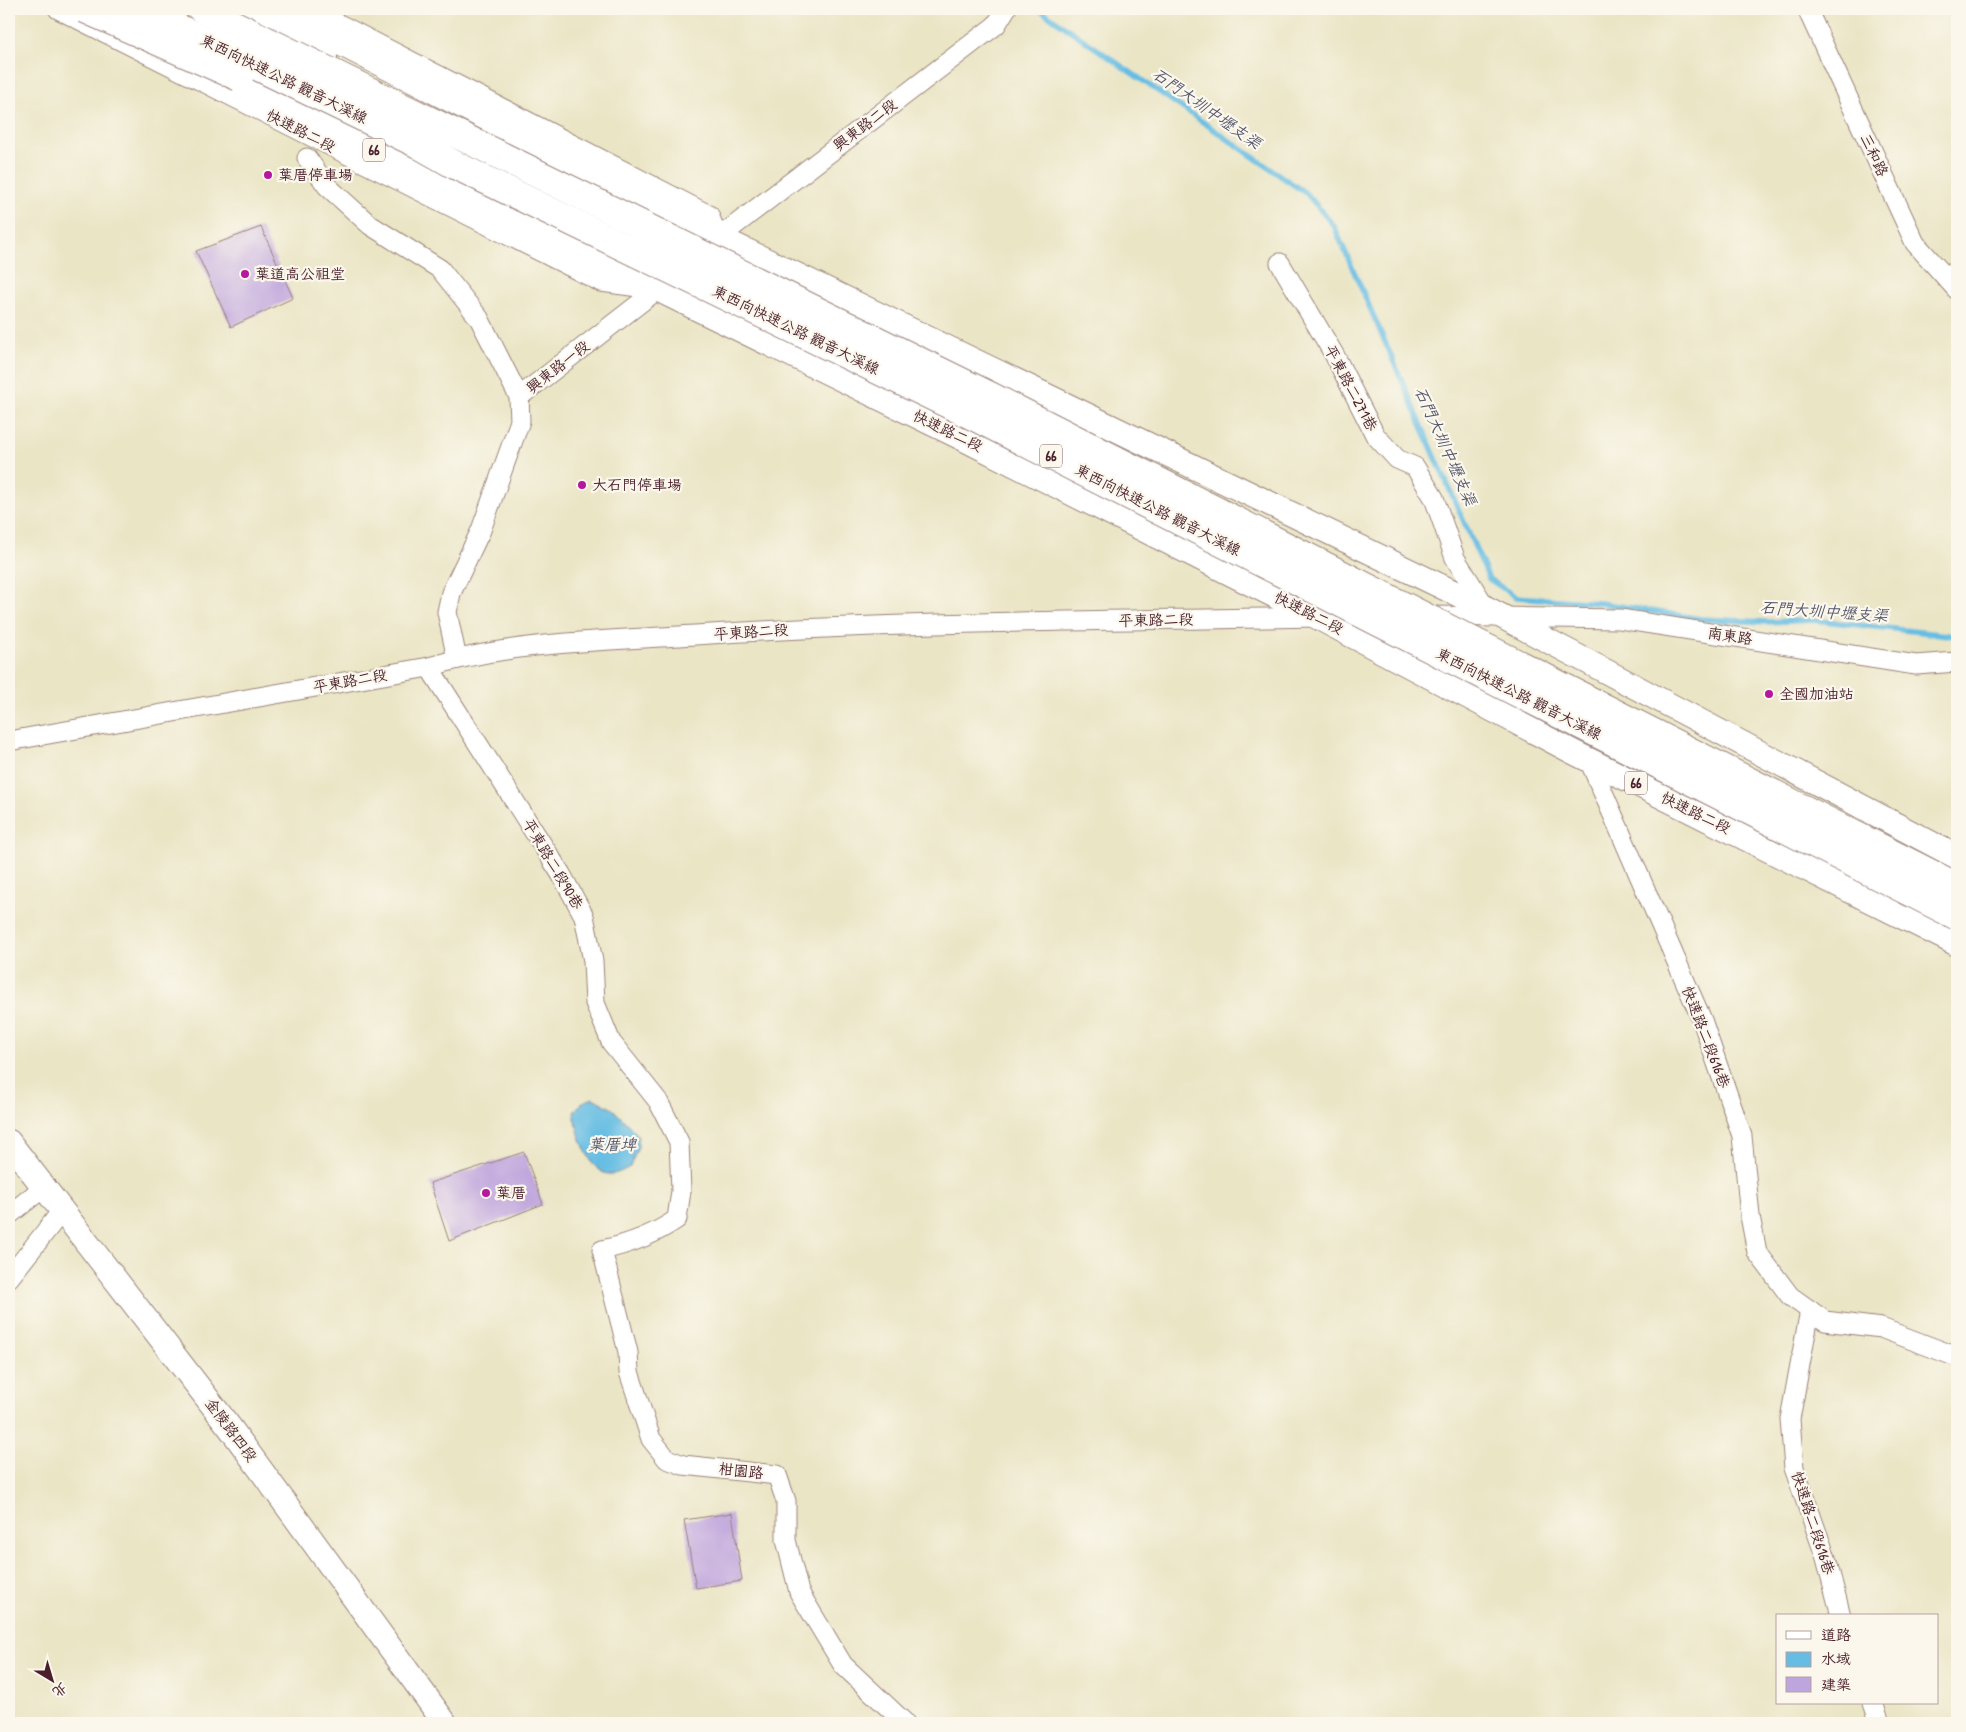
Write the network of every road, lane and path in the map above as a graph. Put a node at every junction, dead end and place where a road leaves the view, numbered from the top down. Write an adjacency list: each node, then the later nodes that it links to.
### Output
1 (58, 9): 15 (street, 快速路二段)
2 (85, 9): 11 (highway, bridge)
3 (92, 9): 15 (main road, 快速路二段 / 66)
4 (139, 9): 11 (highway, 東西向快速公路 觀音大溪線 / 66, bridge)
5 (202, 9): 11 (highway, 東西向快速公路 觀音大溪線 / 66, bridge)
6 (244, 9): 11 (highway, bridge)
7 (266, 9): 13 (main road)
8 (311, 9): 13 (street)
9 (1006, 9): 13 (street, 興東路二段)
10 (1807, 9): 16 (street, 三和路)
11 (424, 133): 26 (highway, 東西向快速公路 觀音大溪線 / 66, bridge); 27 (highway, 東西向快速公路 觀音大溪線 / 66, bridge)
12 (306, 158): 17 (street)
13 (718, 237): 15 (street, 興東路一段); 18 (main road)
14 (1280, 263): 18 (street, 平東路二271巷)
15 (658, 289): 17 (street, 興東路一段); 19 (main road, 快速路二段 / 66)
16 (1957, 290)
17 (519, 397): 20 (street, 興東路一段)
18 (1494, 612): 19 (street, 平東路二段); 21 (street, 南東路); 25 (main road)
19 (1317, 617): 20 (street, 平東路二段); 24 (main road, 快速路二段 / 66)
20 (457, 659): 22 (street, 平東路二段)
21 (1957, 662)
22 (429, 667): 23 (street, 平東路二段); 33 (street, 平東路二段90巷)
23 (9, 741)
24 (1589, 760): 28 (main road, 快速路二段 / 66); 35 (street, 快速路二段616巷)
25 (1957, 857)
26 (1957, 887)
27 (1957, 916)
28 (1957, 944)
29 (9, 1142): 30 (main road, 金陵路四段)
30 (44, 1187): 31 (main road, 金陵路四段); 32 (street)
31 (61, 1212): 34 (street); 39 (main road, 金陵路四段)
32 (9, 1216)
33 (602, 1250): 40 (street, 柑園路)
34 (9, 1278)
35 (1810, 1310): 36 (street, 快速路二段616巷); 37 (street, 快速路二段616巷)
36 (1957, 1357)
37 (1840, 1614)
38 (1873, 1704): 41 (street)
39 (445, 1723)
40 (905, 1723)
41 (1880, 1723)

